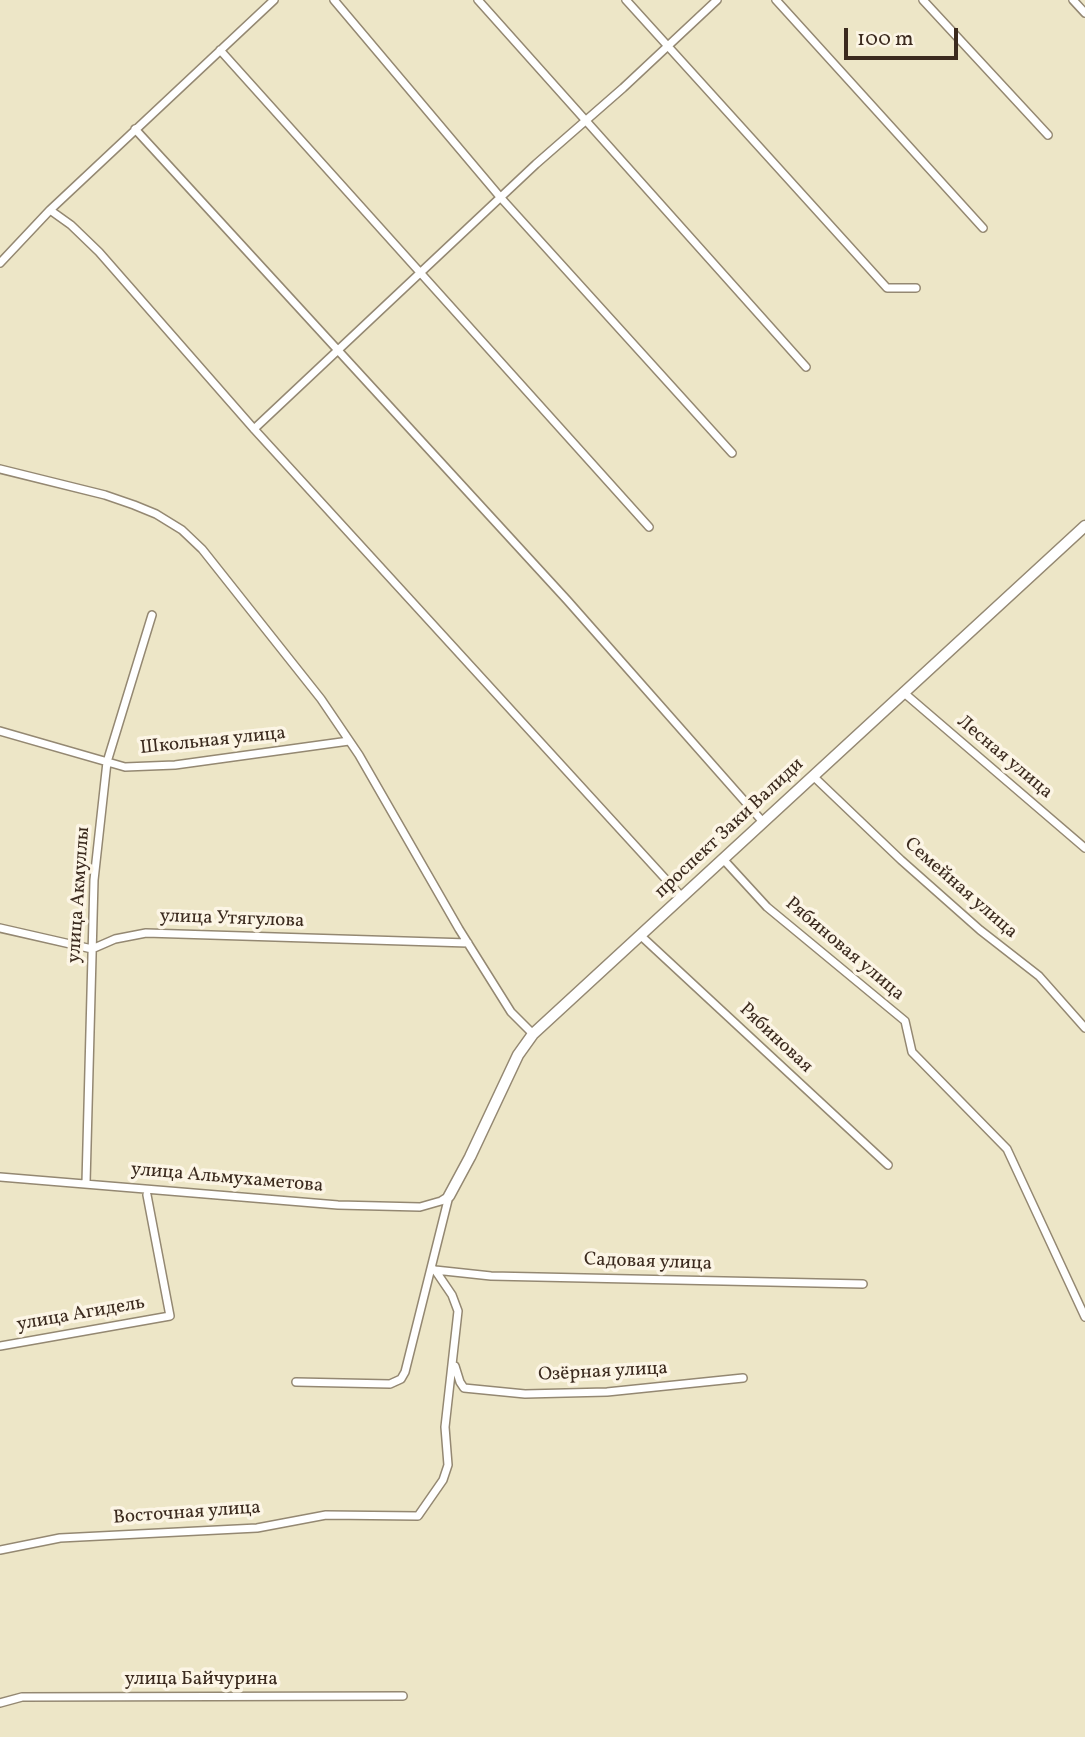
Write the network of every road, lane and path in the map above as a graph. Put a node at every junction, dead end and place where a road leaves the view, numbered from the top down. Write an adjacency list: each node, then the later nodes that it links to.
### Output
1 (274, 0): 11 (street)
2 (334, 0): 15 (street)
3 (478, 0): 12 (street)
4 (626, 0): 10 (street)
5 (717, 0): 10 (street)
6 (776, 0): 17 (street)
7 (923, 0): 14 (street)
8 (1073, 0): 9 (street)
9 (1085, 13)
10 (667, 47): 12 (street); 20 (street)
11 (220, 50): 13 (street); 19 (street)
12 (586, 120): 15 (street); 22 (street)
13 (135, 129): 16 (street); 21 (street)
14 (1048, 135)
15 (501, 198): 19 (street); 24 (street)
16 (50, 210): 18 (street); 23 (street)
17 (983, 228)
18 (0, 263)
19 (421, 274): 21 (street); 27 (street)
20 (916, 288)
21 (338, 352): 23 (street); 34 (street)
22 (806, 367)
23 (254, 429): 37 (street)
24 (732, 453)
25 (0, 469): 31 (street)
26 (1085, 526): 29 (street, проспект Заки Валиди)
27 (649, 527)
28 (152, 615): 32 (street, улица Акмуллы)
29 (903, 692): 33 (street, проспект Заки Валиди); 35 (street, Лесная улица)
30 (0, 732): 32 (street, Школьная улица)
31 (349, 741): 32 (street, Школьная улица); 40 (street)
32 (107, 762): 41 (street, улица Акмуллы)
33 (813, 776): 34 (street, проспект Заки Валиди); 42 (street, Семейная улица)
34 (763, 822): 36 (street, проспект Заки Валиди)
35 (1085, 848)
36 (723, 859): 37 (street, проспект Заки Валиди); 51 (street, Рябиновая улица)
37 (682, 897): 39 (street, проспект Заки Валиди)
38 (0, 928): 41 (street)
39 (640, 936): 43 (street, проспект Заки Валиди); 44 (street, Рябиновая)
40 (468, 943): 41 (street, улица Утягулова); 43 (street)
41 (92, 949): 46 (street, улица Акмуллы)
42 (1085, 1028)
43 (533, 1034): 48 (street, проспект Заки Валиди)
44 (888, 1165)
45 (0, 1177): 46 (street, улица Альмухаметова)
46 (86, 1183): 48 (street, улица Альмухаметова)
47 (147, 1195): 52 (street, улица Агидель)
48 (449, 1196): 49 (street)
49 (433, 1270): 50 (street, Садовая улица); 53 (street); 55 (street)
50 (863, 1284)
51 (1085, 1317)
52 (0, 1346)
53 (453, 1361): 54 (street, Озёрная улица); 56 (street, Восточная улица)
54 (743, 1378)
55 (296, 1382)
56 (0, 1550)
57 (403, 1696): 58 (street, улица Байчурина)
58 (0, 1703)

